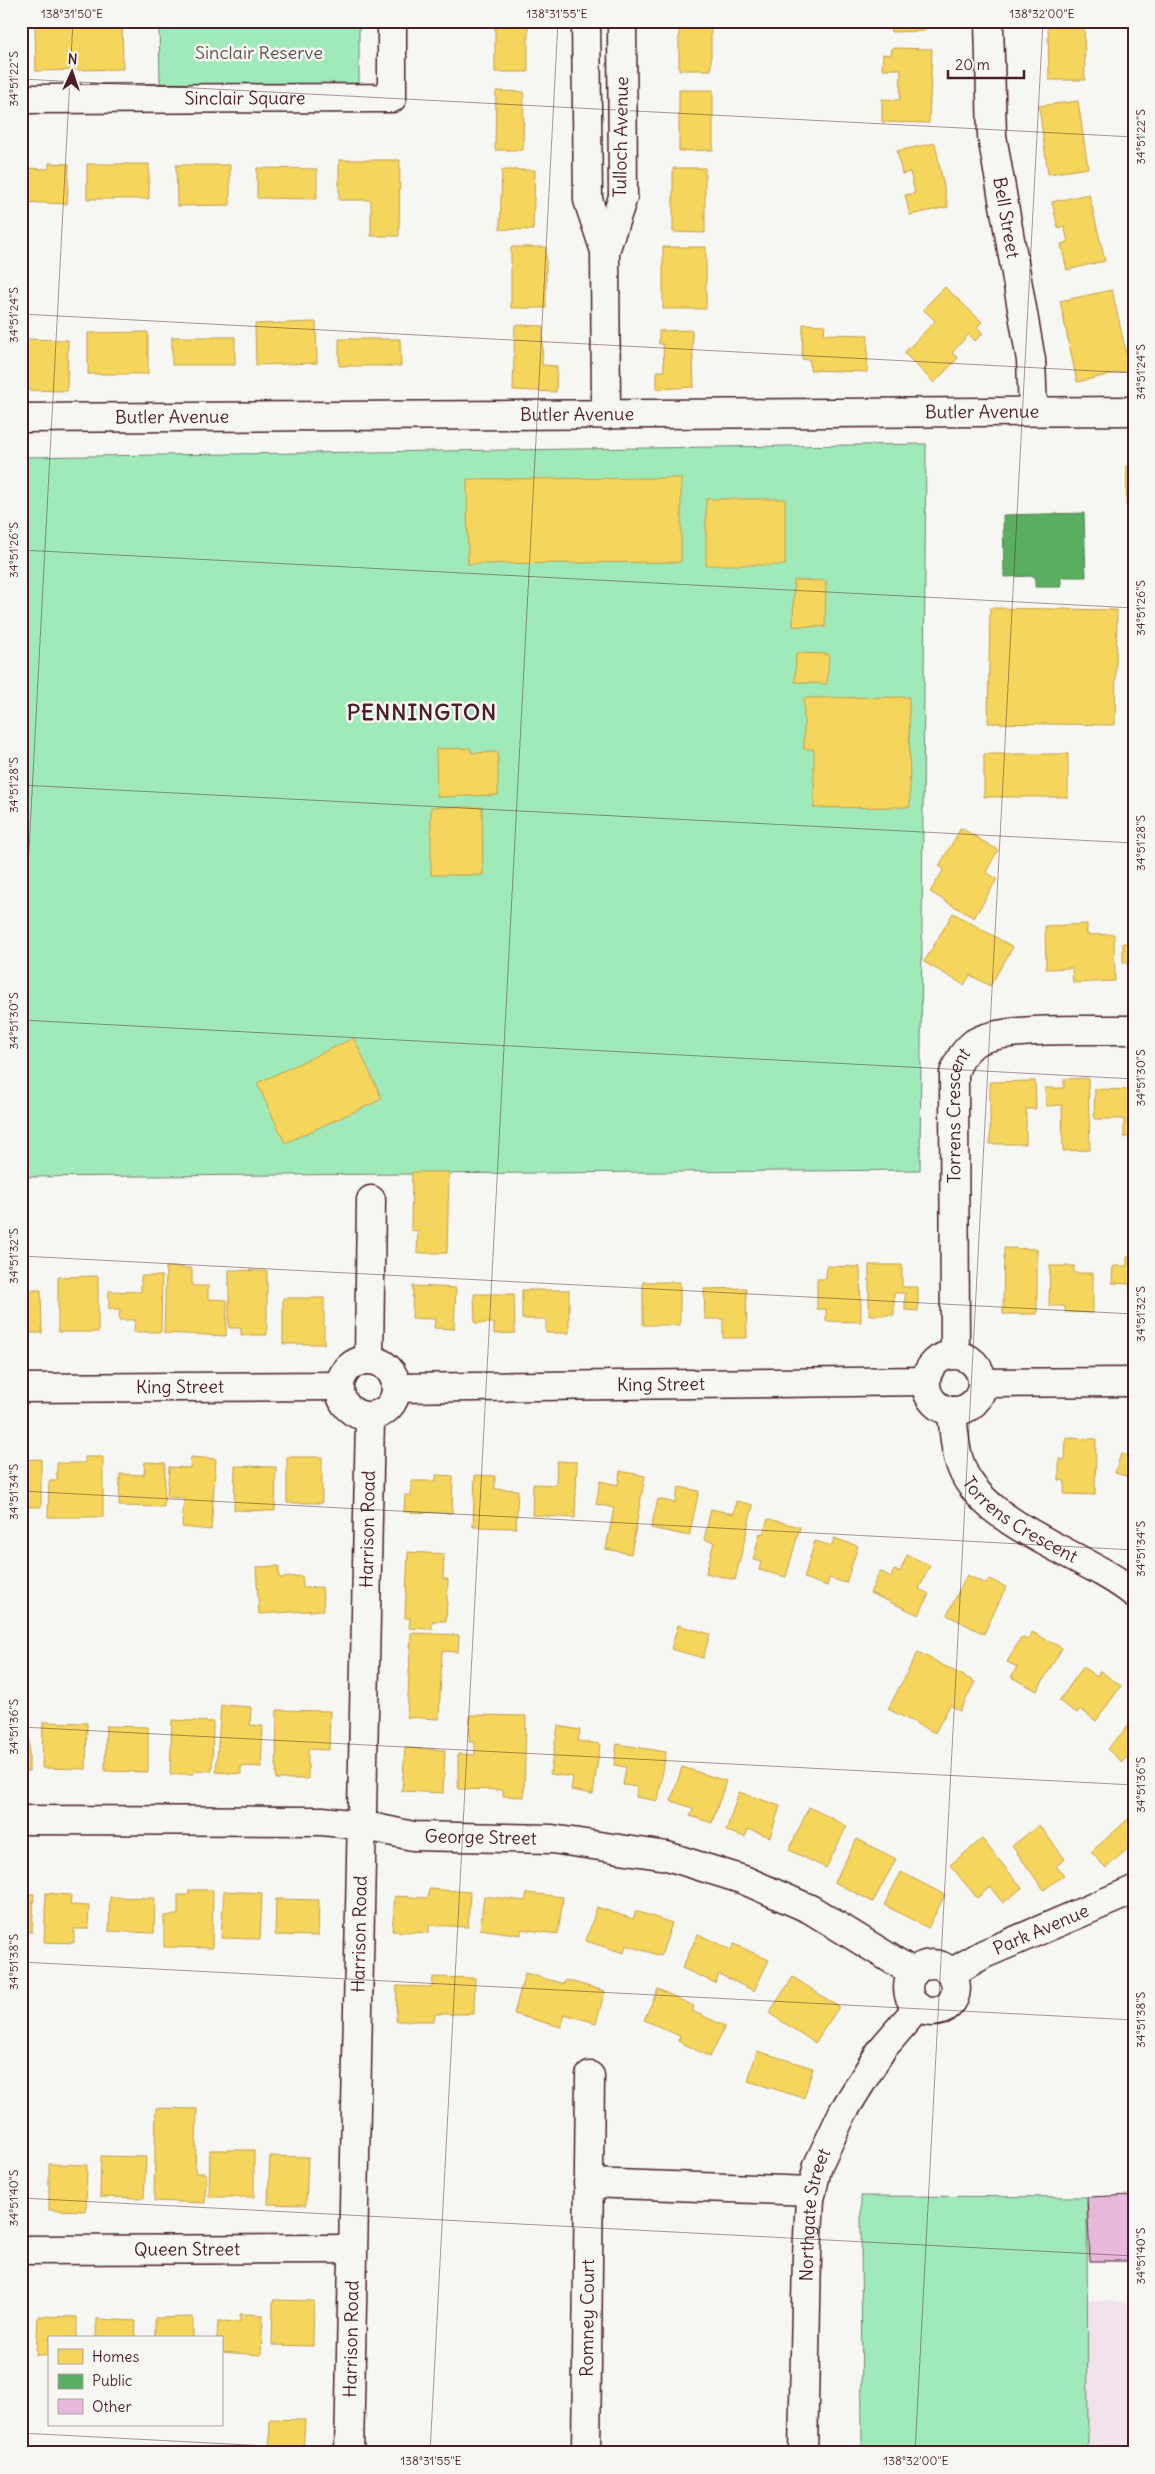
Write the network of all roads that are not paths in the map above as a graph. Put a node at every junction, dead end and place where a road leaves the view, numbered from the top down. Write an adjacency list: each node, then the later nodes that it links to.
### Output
1 (392, 21): 5 (street, Sinclair Square)
2 (586, 21): 6 (street, Tulloch Avenue)
3 (622, 21): 6 (street, Tulloch Avenue)
4 (989, 21): 8 (street, Bell Street)
5 (21, 99)
6 (605, 251): 9 (street, Tulloch Avenue)
7 (1134, 411): 8 (street, Butler Avenue)
8 (1033, 412): 9 (street, Butler Avenue)
9 (606, 415): 10 (street, Butler Avenue)
10 (21, 418)
11 (1134, 1030): 13 (street, Torrens Crescent)
12 (371, 1200): 14 (street)
13 (955, 1354): 15 (street); 16 (street)
14 (369, 1360): 18 (street); 20 (street)
15 (925, 1381): 20 (street, King Street); 21 (street)
16 (982, 1382): 17 (street); 21 (street)
17 (1134, 1382)
18 (339, 1386): 19 (street, King Street); 22 (street)
19 (21, 1388)
20 (396, 1388): 22 (street)
21 (952, 1412): 23 (street, Torrens Crescent)
22 (370, 1417): 25 (street, Harrison Road)
23 (1134, 1593)
24 (21, 1820): 25 (street, George Street)
25 (361, 1826): 27 (street, George Street); 33 (street, Harrison Road)
26 (1134, 1890): 28 (street, Park Avenue)
27 (914, 1973): 28 (street); 29 (street)
28 (951, 1973): 29 (street)
29 (918, 2007): 32 (street, Northgate Street)
30 (590, 2076): 31 (street, Romney Court)
31 (588, 2183): 32 (street); 36 (street, Romney Court)
32 (812, 2191): 37 (street, Northgate Street)
33 (352, 2249): 34 (street, Queen Street); 35 (street, Harrison Road)
34 (21, 2250)
35 (348, 2453)
36 (586, 2453)
37 (803, 2453)

